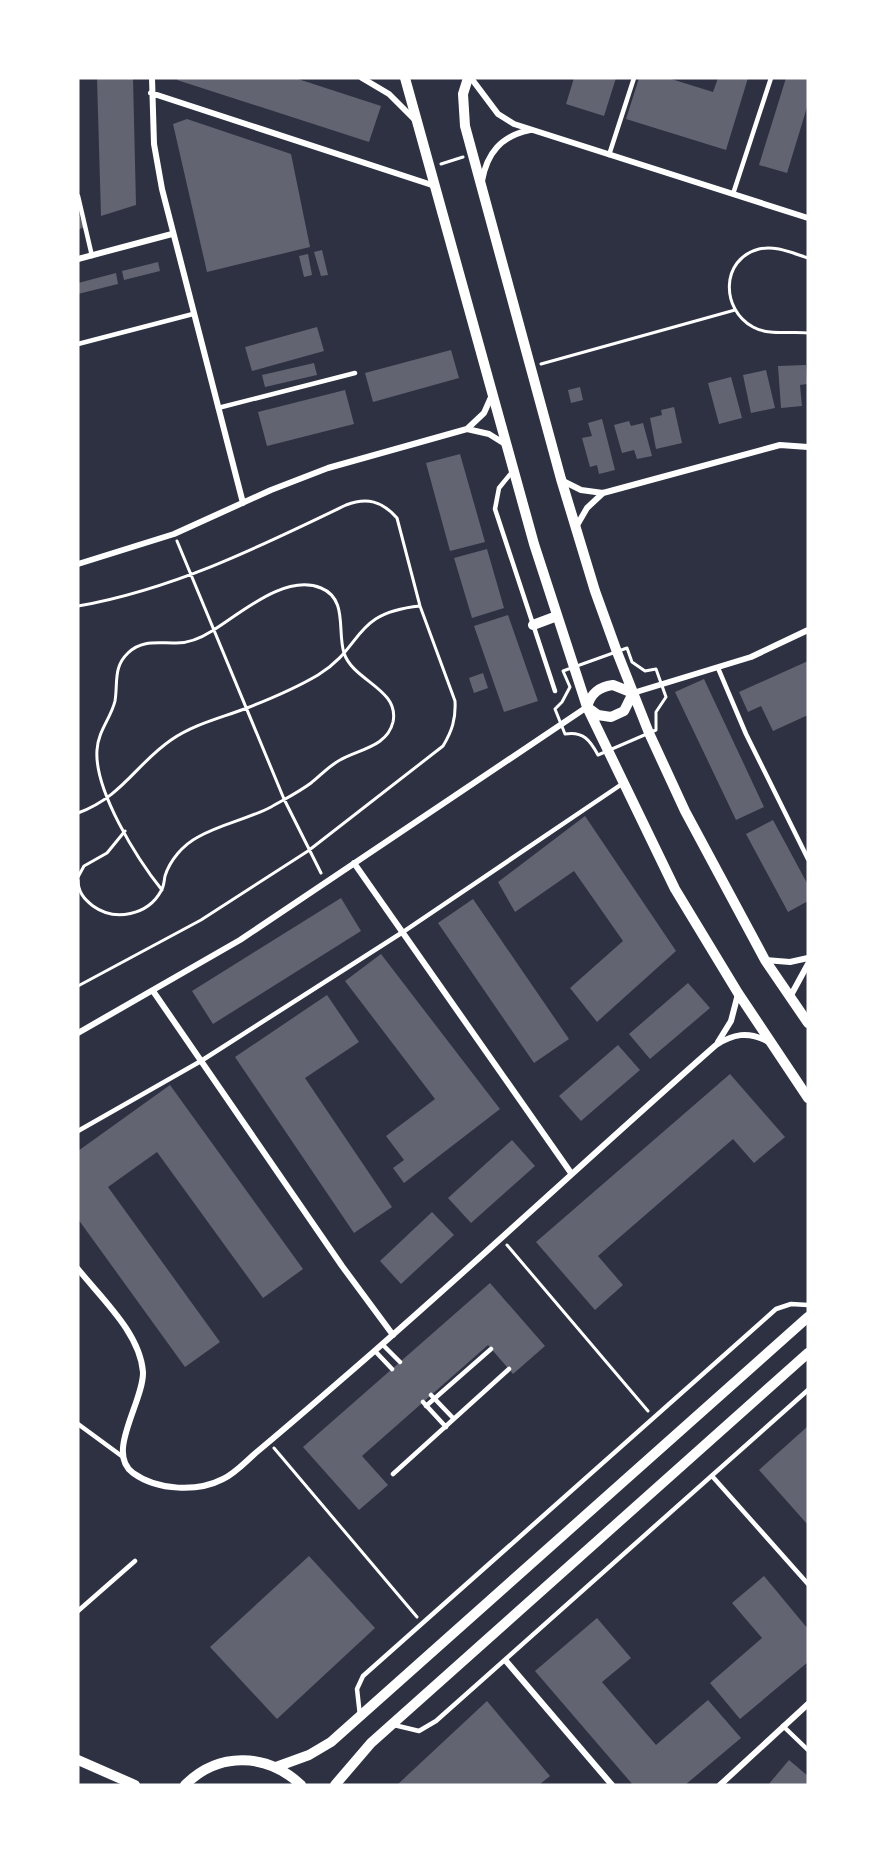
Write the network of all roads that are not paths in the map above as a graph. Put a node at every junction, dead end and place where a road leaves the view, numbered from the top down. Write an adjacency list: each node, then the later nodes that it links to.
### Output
1 (152, 78): 7 (street)
2 (362, 78): 8 (street)
3 (405, 78): 8 (street)
4 (469, 78): 9 (street); 11 (street)
5 (634, 78): 10 (lane)
6 (771, 78): 13 (lane)
7 (151, 93): 12 (street); 16 (street)
8 (419, 125): 12 (street)
9 (532, 130): 10 (street); 11 (street)
10 (609, 155): 13 (street)
11 (482, 182): 28 (street)
12 (436, 186): 22 (street)
13 (733, 194): 15 (street)
14 (78, 196): 17 (lane)
15 (808, 218)
16 (172, 234): 17 (street); 19 (street)
17 (92, 256): 18 (street)
18 (78, 259)
19 (193, 314): 20 (lane); 23 (street)
20 (78, 344)
21 (355, 373): 23 (lane)
22 (493, 392): 24 (street); 25 (street)
23 (218, 408): 30 (street)
24 (467, 429): 25 (street); 30 (street)
25 (508, 446): 27 (street)
26 (808, 447): 29 (street)
27 (514, 469): 33 (street); 34 (lane)
28 (561, 479): 29 (street); 31 (street)
29 (603, 493): 31 (street)
30 (243, 503): 32 (street)
31 (576, 528): 38 (street)
32 (78, 564)
33 (556, 616): 34 (street); 39 (street)
34 (533, 625): 37 (lane)
35 (808, 630): 36 (street)
36 (718, 668): 38 (street); 41 (lane)
37 (555, 691)
38 (633, 693): 39 (street); 39 (street); 45 (street)
39 (587, 707): 40 (street); 42 (street)
40 (622, 784): 43 (lane); 48 (street)
41 (808, 859)
42 (354, 863): 43 (street); 47 (street)
43 (403, 932): 54 (lane); 57 (street)
44 (808, 958): 45 (street)
45 (765, 960): 49 (street)
46 (808, 964): 49 (street)
47 (153, 991): 51 (street); 54 (street)
48 (738, 993): 52 (street); 53 (street)
49 (790, 997): 50 (street)
50 (808, 1023)
51 (78, 1033)
52 (771, 1044): 53 (street); 55 (street)
53 (716, 1046): 57 (street)
54 (201, 1061): 56 (lane); 61 (street)
55 (808, 1098)
56 (78, 1131)
57 (572, 1173): 61 (street)
58 (78, 1269): 74 (street)
59 (808, 1305): 82 (lane)
60 (808, 1317): 82 (street)
61 (393, 1335): 62 (street)
62 (382, 1344): 64 (street); 66 (lane)
63 (491, 1348): 70 (lane)
64 (375, 1351): 67 (lane); 74 (street)
65 (808, 1353): 83 (street)
66 (400, 1362)
67 (392, 1369)
68 (509, 1369): 71 (lane)
69 (808, 1390): 76 (lane)
70 (433, 1397): 71 (lane); 73 (lane)
71 (454, 1419): 73 (lane)
72 (78, 1424): 74 (lane)
73 (446, 1427): 75 (lane)
74 (123, 1457)
75 (393, 1474)
76 (712, 1476): 78 (lane); 80 (lane)
77 (135, 1561): 79 (lane)
78 (808, 1584)
79 (78, 1611)
80 (506, 1661): 83 (lane); 92 (street)
81 (808, 1704): 84 (street)
82 (360, 1716): 87 (street)
83 (392, 1724): 91 (street)
84 (783, 1726): 85 (lane); 93 (street)
85 (808, 1750)
86 (78, 1760): 88 (street)
87 (276, 1767): 89 (street); 90 (street)
88 (135, 1785)
89 (185, 1785)
90 (301, 1785)
91 (335, 1785)
92 (612, 1785)
93 (721, 1785)

